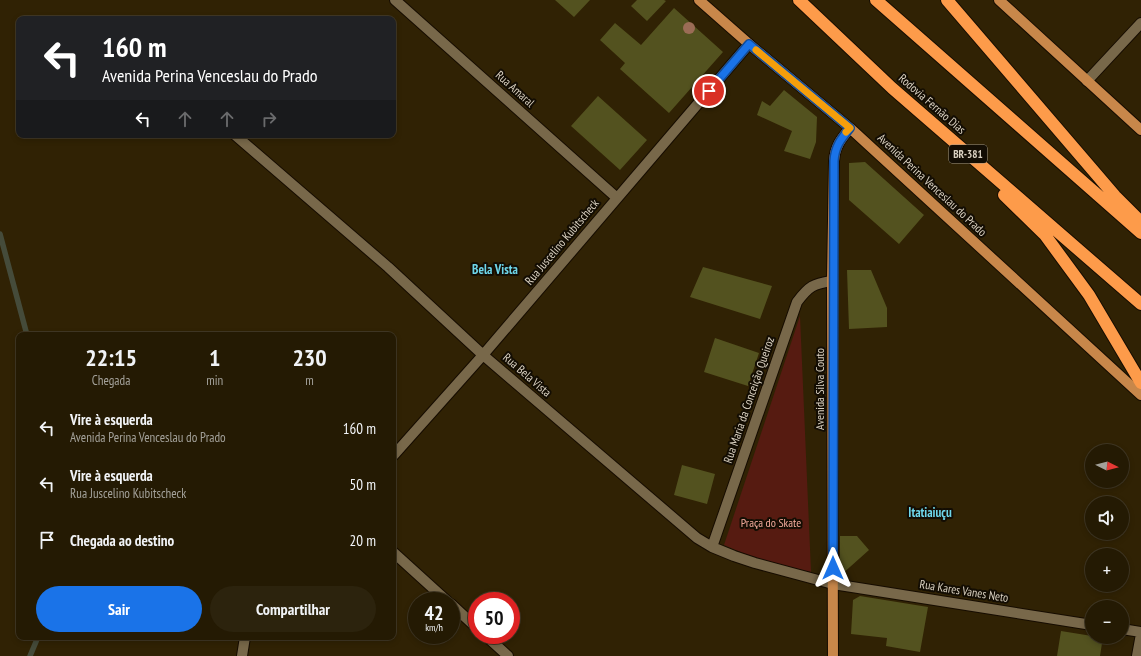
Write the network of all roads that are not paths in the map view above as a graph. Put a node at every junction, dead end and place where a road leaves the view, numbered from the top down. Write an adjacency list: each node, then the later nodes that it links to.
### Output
1 (395, 0): 14 (street, Rua Amaral)
2 (700, 0): 8 (main road, Avenida Perina Venceslau do Prado)
3 (799, 0): 10 (highway, Rodovia Fernão Dias / BR-381)
4 (876, 0): 16 (highway)
5 (947, 0): 15 (highway)
6 (999, 0): 9 (main road)
7 (1141, 24): 9 (street)
8 (749, 44): 11 (main road, Avenida Perina Venceslau do Prado); 14 (street, Rua Juscelino Kubitscheck)
9 (1087, 81): 12 (main road)
10 (892, 88): 18 (highway, Rodovia Fernão Dias / BR-381); 20 (highway)
11 (850, 128): 17 (main road, Avenida Silva Couto); 21 (main road, Avenida Perina Venceslau do Prado)
12 (1141, 130)
13 (238, 138): 19 (street, Rua Bela Vista)
14 (617, 198): 19 (street, Rua Juscelino Kubitscheck)
15 (1141, 222)
16 (1141, 233)
17 (832, 280): 23 (street, Rua Maria da Conceição Queiroz); 25 (main road, Avenida Silva Couto)
18 (1141, 304)
19 (484, 355): 22 (street, Rua Juscelino Kubitscheck); 23 (street, Rua Bela Vista)
20 (1141, 383)
21 (1141, 395)
22 (396, 453)
23 (712, 547): 25 (street, Rua Bela Vista)
24 (396, 555): 26 (street)
25 (833, 584): 29 (street, Rua Kares Vanes Neto); 36 (main road, Avenida Silva Couto)
26 (437, 592)
27 (460, 612): 28 (street)
28 (468, 620)
29 (1085, 624)
30 (1129, 630): 31 (street)
31 (1141, 633): 37 (street)
32 (245, 640): 34 (street)
33 (495, 644): 35 (street)
34 (242, 656)
35 (508, 656)
36 (833, 656)
37 (1137, 656)

